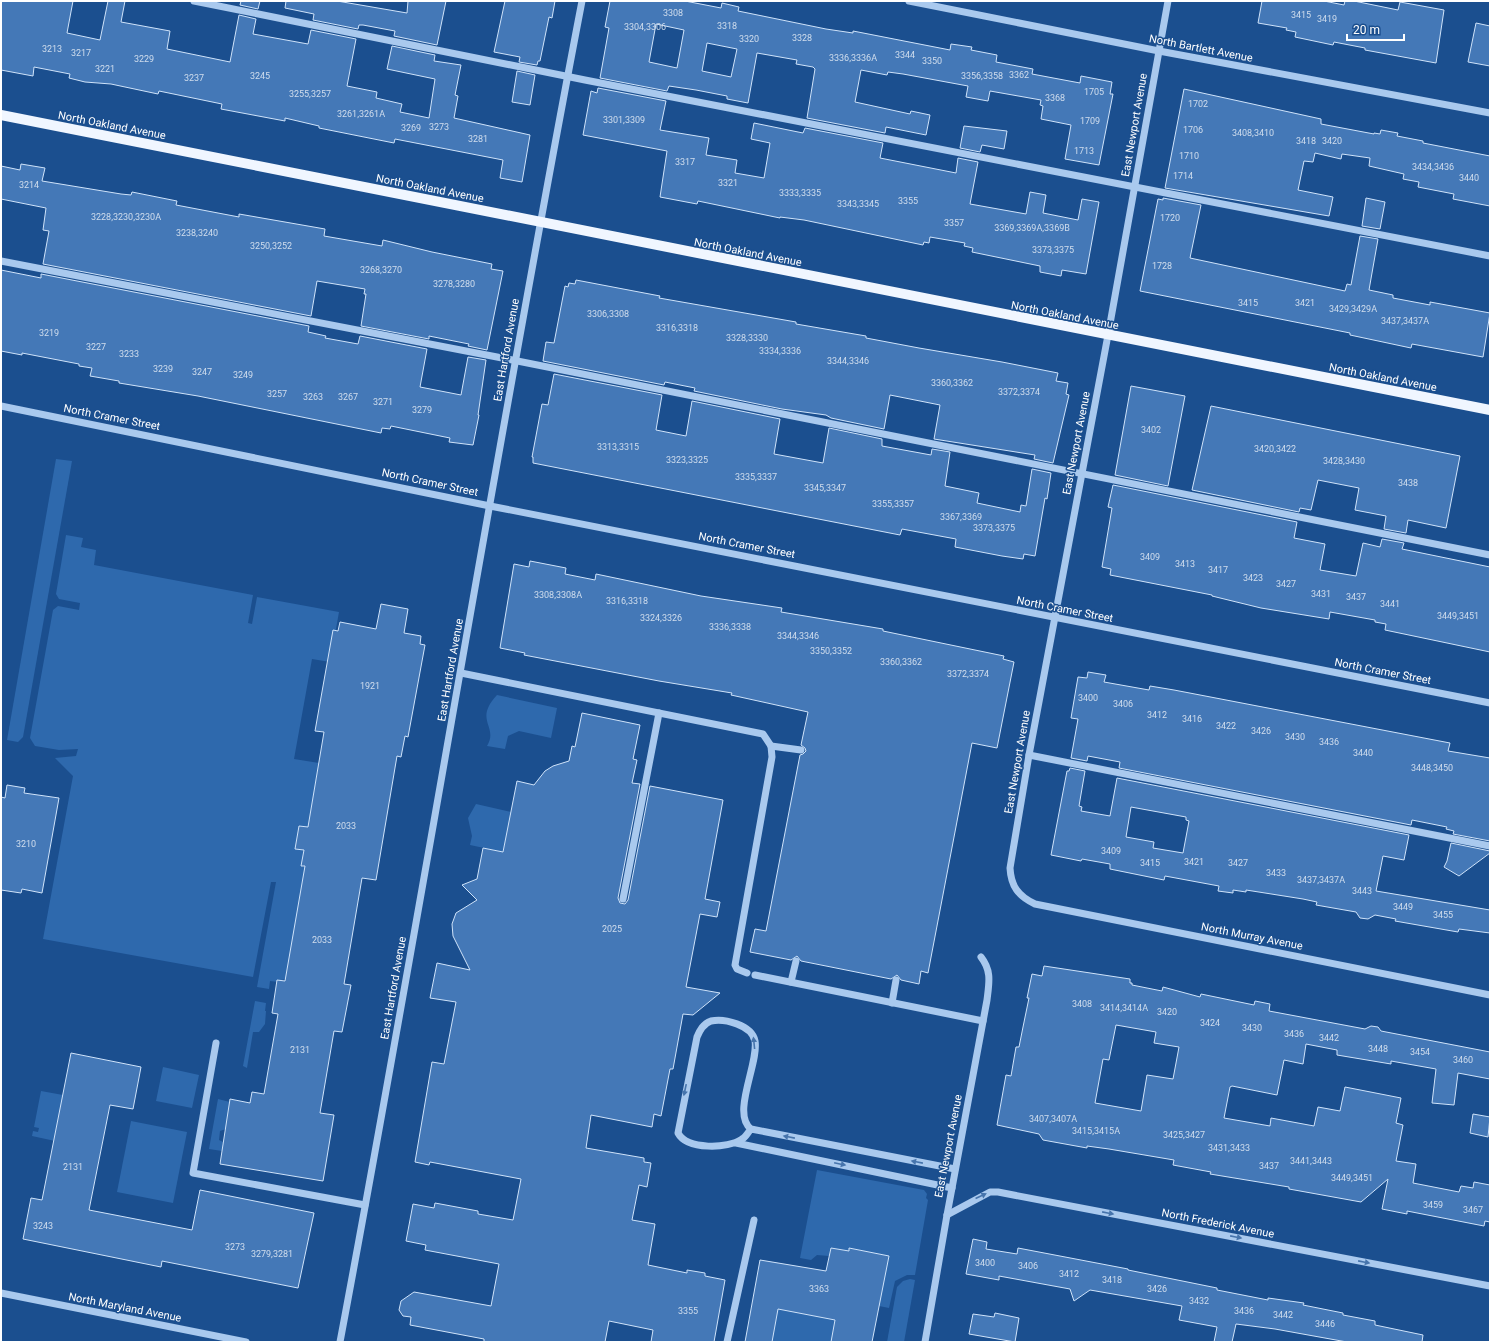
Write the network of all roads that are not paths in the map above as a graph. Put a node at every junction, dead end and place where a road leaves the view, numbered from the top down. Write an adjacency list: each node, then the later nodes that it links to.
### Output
1 (194, 1): 6 (street)
2 (582, 1): 6 (street, East Hartford Avenue)
3 (909, 1): 5 (street, North Bartlett Avenue)
4 (1168, 1): 5 (street, East Newport Avenue)
5 (1159, 51): 7 (street, North Bartlett Avenue); 9 (street, East Newport Avenue)
6 (568, 76): 9 (street); 10 (street, East Hartford Avenue)
7 (1490, 113)
8 (1, 116): 10 (main road, North Oakland Avenue)
9 (1134, 187): 11 (street); 13 (street, East Newport Avenue)
10 (541, 223): 13 (main road, North Oakland Avenue); 14 (street, East Hartford Avenue)
11 (1490, 256)
12 (1, 261): 14 (street)
13 (1108, 336): 16 (main road, North Oakland Avenue); 17 (street, East Newport Avenue)
14 (515, 361): 17 (street); 18 (street, East Hartford Avenue)
15 (1, 406): 18 (street, North Cramer Street)
16 (1490, 410)
17 (1082, 473): 19 (street); 20 (street, East Newport Avenue)
18 (490, 506): 20 (street, North Cramer Street); 21 (street, East Hartford Avenue)
19 (1490, 554)
20 (1054, 618): 22 (street, North Cramer Street); 26 (street, East Newport Avenue)
21 (461, 673): 23 (street); 44 (street, East Hartford Avenue)
22 (1490, 703)
23 (659, 713): 24 (street); 29 (street)
24 (771, 746): 25 (street); 32 (street)
25 (800, 750)
26 (1029, 755): 27 (street); 28 (street, East Newport Avenue)
27 (1490, 846)
28 (1015, 890): 36 (street, North Murray Avenue)
29 (623, 899)
30 (981, 957): 38 (street, East Newport Avenue)
31 (796, 961): 35 (street)
32 (747, 974)
33 (755, 975): 35 (street)
34 (896, 980): 37 (street)
35 (791, 982): 37 (street)
36 (1490, 995)
37 (892, 1003): 38 (street)
38 (983, 1021): 42 (street, East Newport Avenue)
39 (216, 1044): 44 (street)
40 (751, 1129): 41 (street); 41 (street, one-way to 41); 42 (street, one-way to 40)
41 (734, 1142): 43 (street, one-way to 43)
42 (955, 1169): 43 (street, East Newport Avenue)
43 (952, 1188): 45 (street, East Newport Avenue)
44 (365, 1205): 50 (street, East Hartford Avenue)
45 (947, 1215): 47 (street, North Frederick Avenue, one-way to 47); 52 (street, East Newport Avenue)
46 (754, 1220): 51 (street)
47 (1490, 1286)
48 (1, 1294): 49 (street, North Maryland Avenue)
49 (246, 1342)
50 (340, 1342)
51 (728, 1342)
52 (925, 1342)

